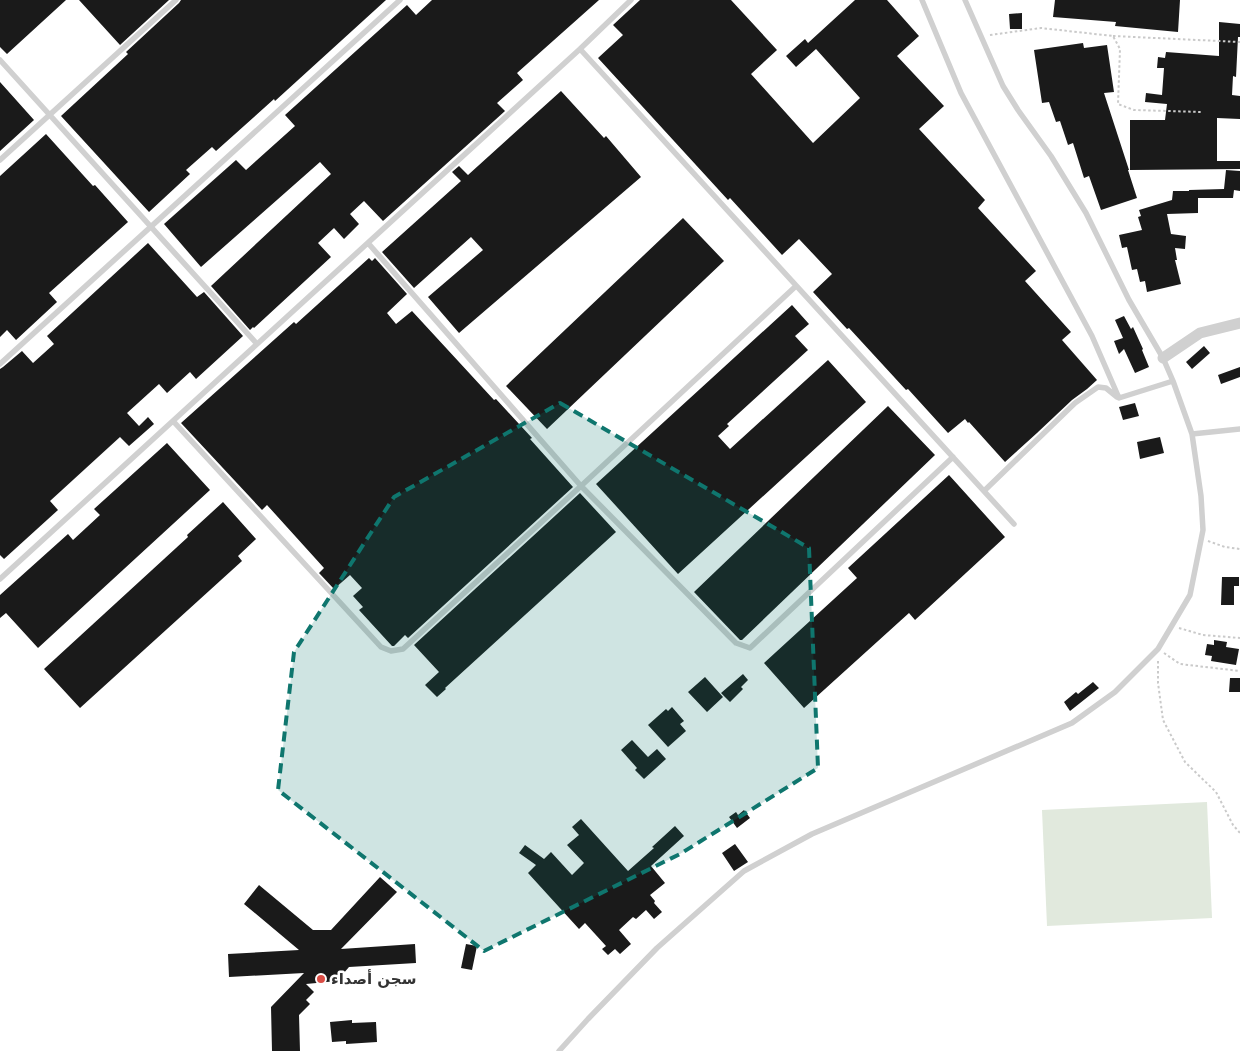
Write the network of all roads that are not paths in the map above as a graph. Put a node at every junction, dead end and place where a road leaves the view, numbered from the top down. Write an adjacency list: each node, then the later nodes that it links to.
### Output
1 (176, 0): 8 (lane)
2 (400, 0): 10 (lane)
3 (631, 0): 6 (lane)
4 (922, 0): 18 (lane)
5 (965, 0): 15 (lane)
6 (580, 49): 11 (lane); 12 (lane)
7 (0, 60): 8 (lane)
8 (50, 115): 9 (lane); 10 (lane)
9 (0, 160)
10 (150, 226): 14 (lane); 16 (lane)
11 (368, 243): 14 (lane); 23 (lane)
12 (796, 286): 22 (lane); 23 (lane)
13 (1240, 323): 15 (street)
14 (257, 344): 19 (lane)
15 (1163, 358): 17 (lane)
16 (0, 364)
17 (1172, 381): 18 (lane); 21 (lane)
18 (1119, 398): 24 (lane)
19 (173, 421): 23 (lane); 26 (lane)
20 (1240, 429): 21 (lane)
21 (1192, 434): 27 (lane)
22 (953, 457): 23 (lane); 24 (lane)
23 (582, 486)
24 (984, 491): 25 (lane)
25 (1014, 524)
26 (0, 578)
27 (559, 1051)

